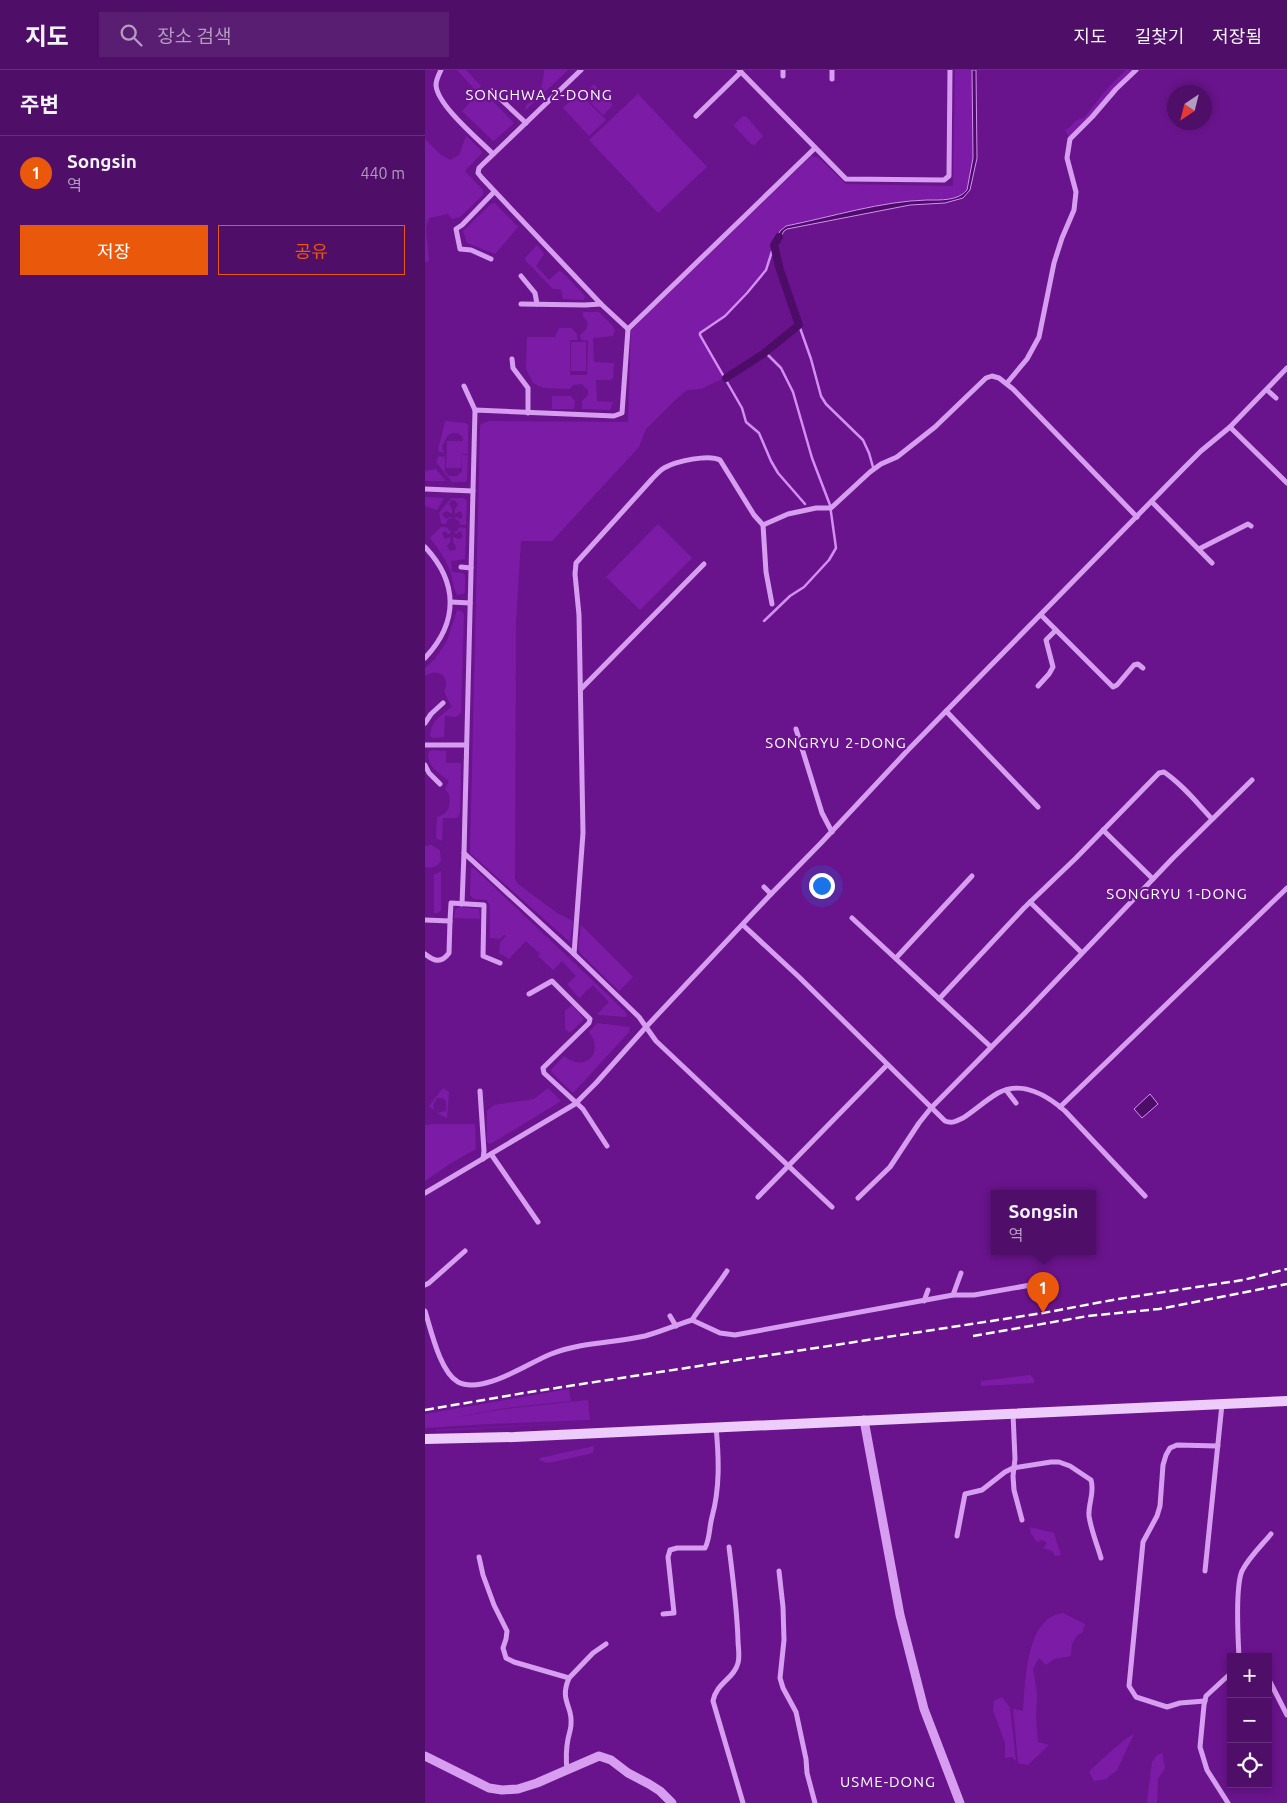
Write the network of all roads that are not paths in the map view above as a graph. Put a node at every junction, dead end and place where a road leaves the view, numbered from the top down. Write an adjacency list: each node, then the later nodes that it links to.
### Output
1 (441, 70): 12 (street)
2 (581, 70): 10 (street)
3 (832, 70): 7 (street)
4 (950, 70): 11 (street)
5 (1136, 70): 22 (street)
6 (740, 71): 9 (street); 11 (street)
7 (832, 79)
8 (492, 91): 10 (street)
9 (696, 116)
10 (526, 123): 12 (street)
11 (815, 148): 19 (street)
12 (493, 154): 13 (street)
13 (494, 192): 14 (street); 18 (street)
14 (491, 259)
15 (521, 276): 17 (street)
16 (521, 304): 17 (street)
17 (537, 304): 18 (street)
18 (601, 304): 19 (street)
19 (628, 329): 27 (street)
20 (512, 358): 27 (street)
21 (1287, 368): 24 (street)
22 (1007, 383): 33 (street); 34 (street)
23 (465, 386): 26 (street)
24 (1267, 390): 25 (street); 28 (street)
25 (1276, 398)
26 (475, 410): 27 (street); 31 (street)
27 (528, 413)
28 (1230, 427): 29 (street); 32 (street)
29 (1287, 483)
30 (425, 490): 31 (street)
31 (473, 491): 41 (street)
32 (1152, 502): 33 (street); 37 (street)
33 (1137, 518): 45 (street)
34 (763, 525): 44 (street); 50 (street)
35 (1251, 526): 37 (street)
36 (425, 546): 42 (street)
37 (1199, 549): 38 (street)
38 (1212, 563)
39 (704, 564): 50 (street)
40 (461, 567): 41 (street)
41 (471, 568): 43 (street)
42 (451, 602): 43 (street); 47 (street)
43 (470, 603): 56 (street)
44 (772, 604)
45 (1041, 615): 46 (street); 52 (street)
46 (1056, 630): 48 (street); 49 (street)
47 (425, 658)
48 (1143, 668)
49 (1038, 686)
50 (581, 689): 78 (street)
51 (443, 703): 53 (street)
52 (946, 711): 60 (street); 63 (street)
53 (425, 723)
54 (796, 729): 63 (street)
55 (425, 745): 56 (street)
56 (466, 745): 64 (street)
57 (425, 765): 59 (street)
58 (1252, 780): 61 (street)
59 (440, 784)
60 (1038, 807)
61 (1212, 820): 62 (street); 66 (street)
62 (1103, 830): 66 (street); 70 (street)
63 (832, 832): 69 (street)
64 (464, 853): 71 (street); 78 (street)
65 (972, 876): 79 (street)
66 (1153, 879): 76 (street)
67 (765, 887): 69 (street)
68 (1287, 888): 90 (street)
69 (771, 894): 75 (street)
70 (1031, 902): 76 (street); 82 (street)
71 (462, 904): 74 (street); 80 (street)
72 (853, 918): 79 (street)
73 (425, 920): 74 (street)
74 (450, 921): 77 (street)
75 (743, 925): 83 (street); 85 (street)
76 (1082, 953): 84 (street)
77 (425, 954)
78 (574, 954): 83 (street)
79 (896, 958): 82 (street)
80 (500, 963)
81 (529, 994): 89 (street)
82 (939, 999): 84 (street)
83 (646, 1027): 89 (street); 95 (street)
84 (991, 1048): 91 (street)
85 (887, 1065): 91 (street); 95 (street)
86 (1006, 1090): 88 (street); 90 (street); 91 (street)
87 (480, 1091): 94 (street)
88 (1016, 1103)
89 (575, 1104): 92 (street); 93 (street)
90 (1061, 1107): 97 (street)
91 (931, 1108): 99 (street)
92 (607, 1146)
93 (491, 1154): 94 (street); 101 (street)
94 (483, 1159): 96 (street)
95 (788, 1166): 98 (street); 100 (street)
96 (425, 1193)
97 (1145, 1196)
98 (758, 1197)
99 (858, 1198)
100 (832, 1207)
101 (538, 1222)
102 (465, 1251): 106 (street)
103 (727, 1271): 112 (street)
104 (961, 1273): 108 (street)
105 (1042, 1283): 108 (street)
106 (425, 1285)
107 (928, 1290): 109 (street)
108 (953, 1296): 109 (street)
109 (924, 1301): 112 (street)
110 (425, 1311): 113 (street)
111 (670, 1316): 113 (street)
112 (692, 1320): 113 (street)
113 (676, 1326)
114 (1287, 1401): 115 (main road)
115 (1223, 1404): 116 (main road); 120 (street)
116 (1013, 1414): 117 (main road); 121 (street)
117 (864, 1420): 118 (main road); 143 (street)
118 (716, 1427): 119 (main road); 130 (street)
119 (425, 1439)
120 (1218, 1446): 129 (street); 136 (street)
121 (1013, 1468): 122 (street); 124 (street); 127 (street)
122 (1022, 1520)
123 (1271, 1534): 132 (street)
124 (957, 1536)
125 (729, 1547): 141 (street)
126 (479, 1557): 134 (street)
127 (1101, 1558)
128 (779, 1571): 142 (street)
129 (1205, 1571)
130 (663, 1614)
131 (606, 1644): 134 (street)
132 (1239, 1653)
133 (1227, 1676): 136 (street)
134 (569, 1678): 139 (street)
135 (1272, 1686): 137 (street)
136 (1205, 1700): 144 (street)
137 (1287, 1715)
138 (425, 1756): 139 (street)
139 (567, 1771): 140 (street)
140 (672, 1803)
141 (743, 1803)
142 (815, 1803)
143 (960, 1803)
144 (1228, 1803)

